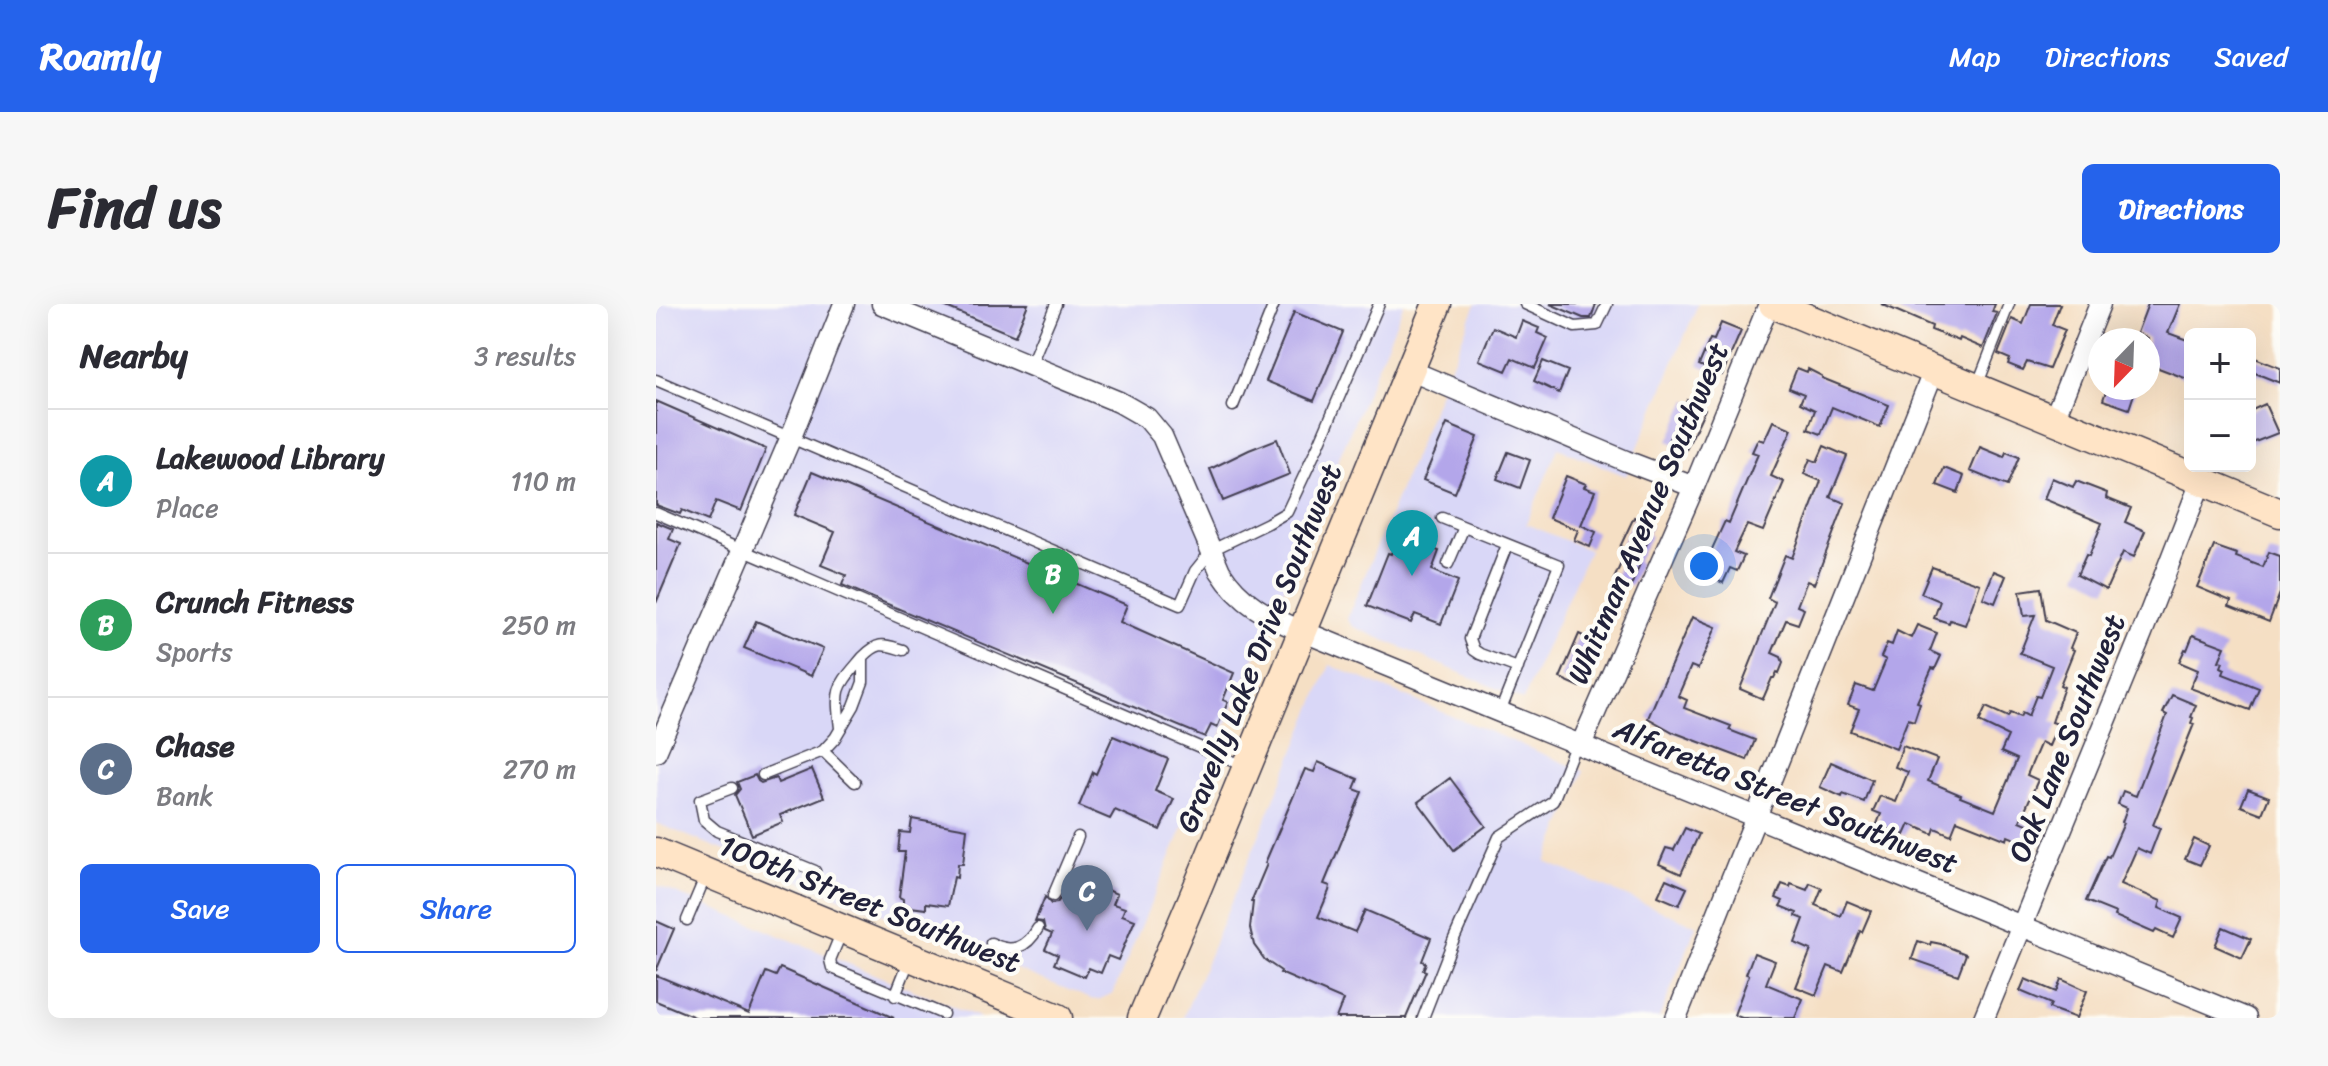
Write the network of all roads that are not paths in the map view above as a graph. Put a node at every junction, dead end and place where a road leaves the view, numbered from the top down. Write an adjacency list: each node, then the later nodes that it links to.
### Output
1 (844, 304): 19 (street)
2 (882, 304): 12 (street, Alfaretta Street Southwest)
3 (1056, 304): 12 (lane)
4 (1274, 304): 17 (lane)
5 (1379, 304): 27 (lane)
6 (1437, 304): 13 (main road, Gravelly Lake Drive Southwest)
7 (1525, 304): 8 (lane)
8 (1607, 304)
9 (1771, 304): 14 (main road); 21 (street, Whitman Avenue Southwest)
10 (2009, 304): 16 (lane)
11 (2100, 304): 18 (street)
12 (1030, 366): 27 (street, Alfaretta Street Southwest)
13 (1409, 370): 21 (street); 30 (main road, Gravelly Lake Drive Southwest)
14 (1934, 370): 16 (main road); 43 (street)
15 (656, 380): 19 (lane)
16 (1976, 387): 18 (main road)
17 (1233, 406)
18 (2054, 419): 20 (main road)
19 (791, 437): 27 (lane); 28 (street)
20 (2202, 479): 23 (main road); 50 (street, Oak Lane Southwest)
21 (1694, 487): 36 (street, Whitman Avenue Southwest)
22 (656, 513): 28 (lane)
23 (2280, 513)
24 (1442, 518): 25 (lane)
25 (1464, 527): 26 (lane); 29 (lane)
26 (1507, 545): 33 (lane); 33 (lane)
27 (1212, 550): 30 (street, Alfaretta Street Southwest)
28 (742, 551): 37 (street); 39 (lane)
29 (1448, 564)
30 (1302, 631): 34 (street, Alfaretta Street Southwest); 39 (main road, Gravelly Lake Drive Southwest)
31 (903, 650): 32 (lane)
32 (863, 657): 35 (lane); 35 (lane)
33 (1518, 668): 34 (lane)
34 (1500, 712): 36 (street, Alfaretta Street Southwest)
35 (840, 728): 38 (lane)
36 (1578, 744): 43 (street, Alfaretta Street Southwest); 59 (lane)
37 (656, 750)
38 (823, 751): 40 (lane); 41 (lane)
39 (1246, 767): 58 (main road, Gravelly Lake Drive Southwest)
40 (763, 775)
41 (855, 782)
42 (732, 788): 46 (lane)
43 (1757, 816): 50 (street, Alfaretta Street Southwest); 60 (street)
44 (1078, 837): 48 (lane)
45 (656, 852): 47 (main road, 100th Street Southwest)
46 (815, 871)
47 (707, 873): 49 (lane); 52 (main road, 100th Street Southwest)
48 (1053, 896)
49 (687, 920)
50 (2022, 926): 61 (street, Oak Lane Southwest); 62 (street, Alfaretta Street Southwest)
51 (1038, 928): 53 (lane)
52 (842, 929): 54 (main road, 100th Street Southwest); 55 (lane)
53 (991, 943)
54 (910, 957): 55 (lane); 57 (main road, 100th Street Southwest)
55 (895, 996): 56 (lane)
56 (943, 1014)
57 (1058, 1018)
58 (1142, 1018)
59 (1423, 1018)
60 (1676, 1018)
61 (1984, 1018)
62 (2246, 1018)

